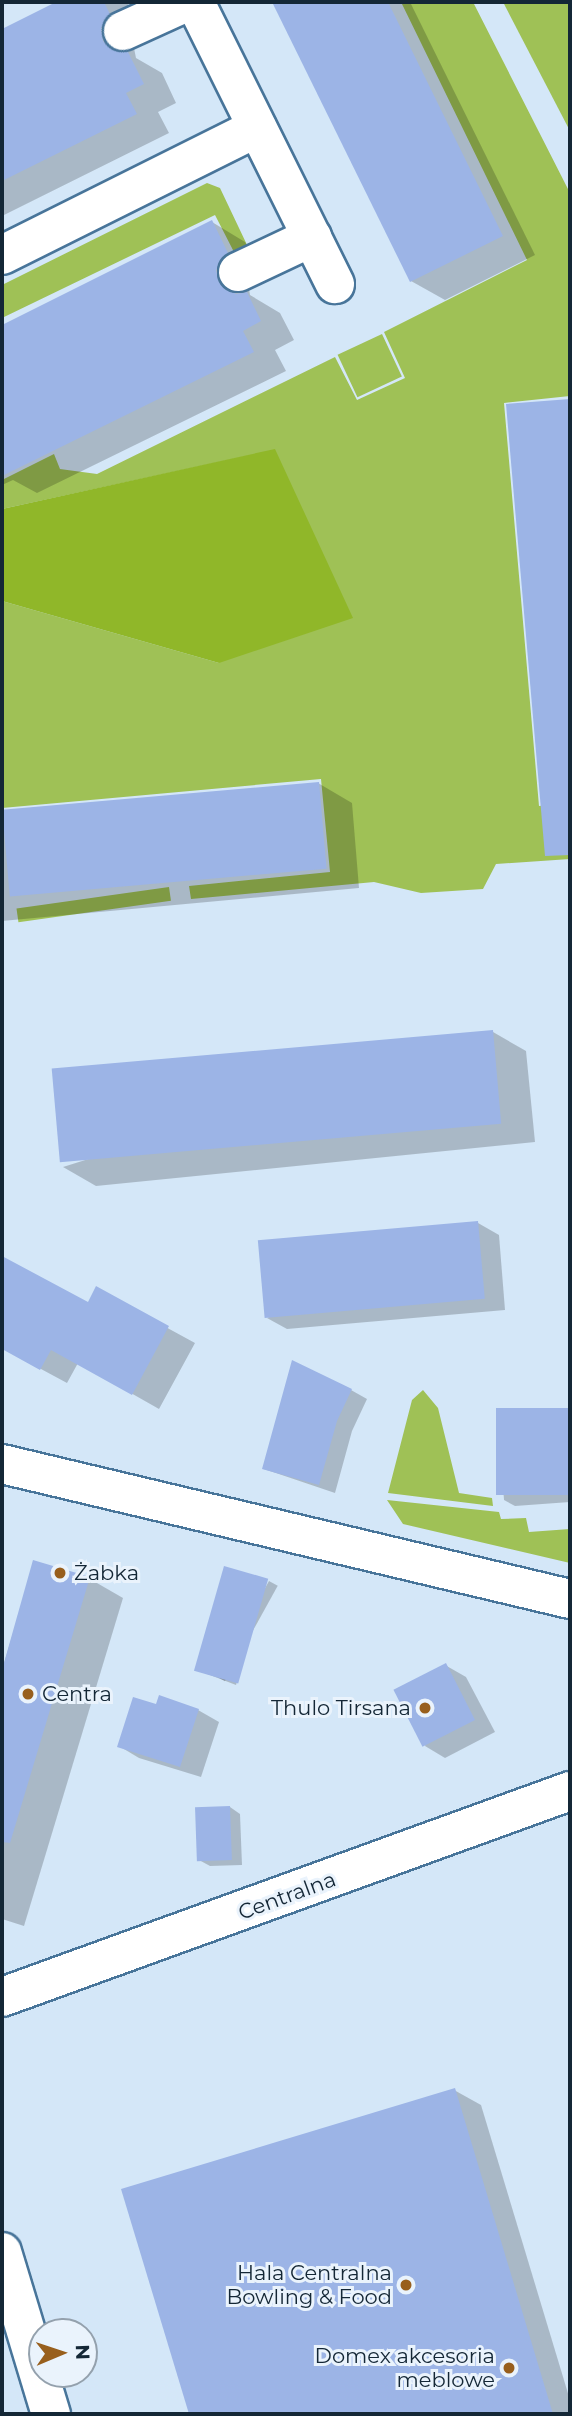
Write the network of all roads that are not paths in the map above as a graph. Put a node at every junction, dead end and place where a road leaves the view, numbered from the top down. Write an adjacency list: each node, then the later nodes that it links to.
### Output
1 (187, 2): 3 (street)
2 (195, 2): 4 (street)
3 (123, 31)
4 (257, 128): 5 (street); 6 (street)
5 (312, 237): 7 (street); 8 (street)
6 (2, 255)
7 (238, 272)
8 (335, 284)
9 (2, 1464): 10 (street)
10 (570, 1599)
11 (570, 1791): 12 (street, Centralna)
12 (2, 1997)
13 (2, 2252): 14 (street)
14 (51, 2414)

